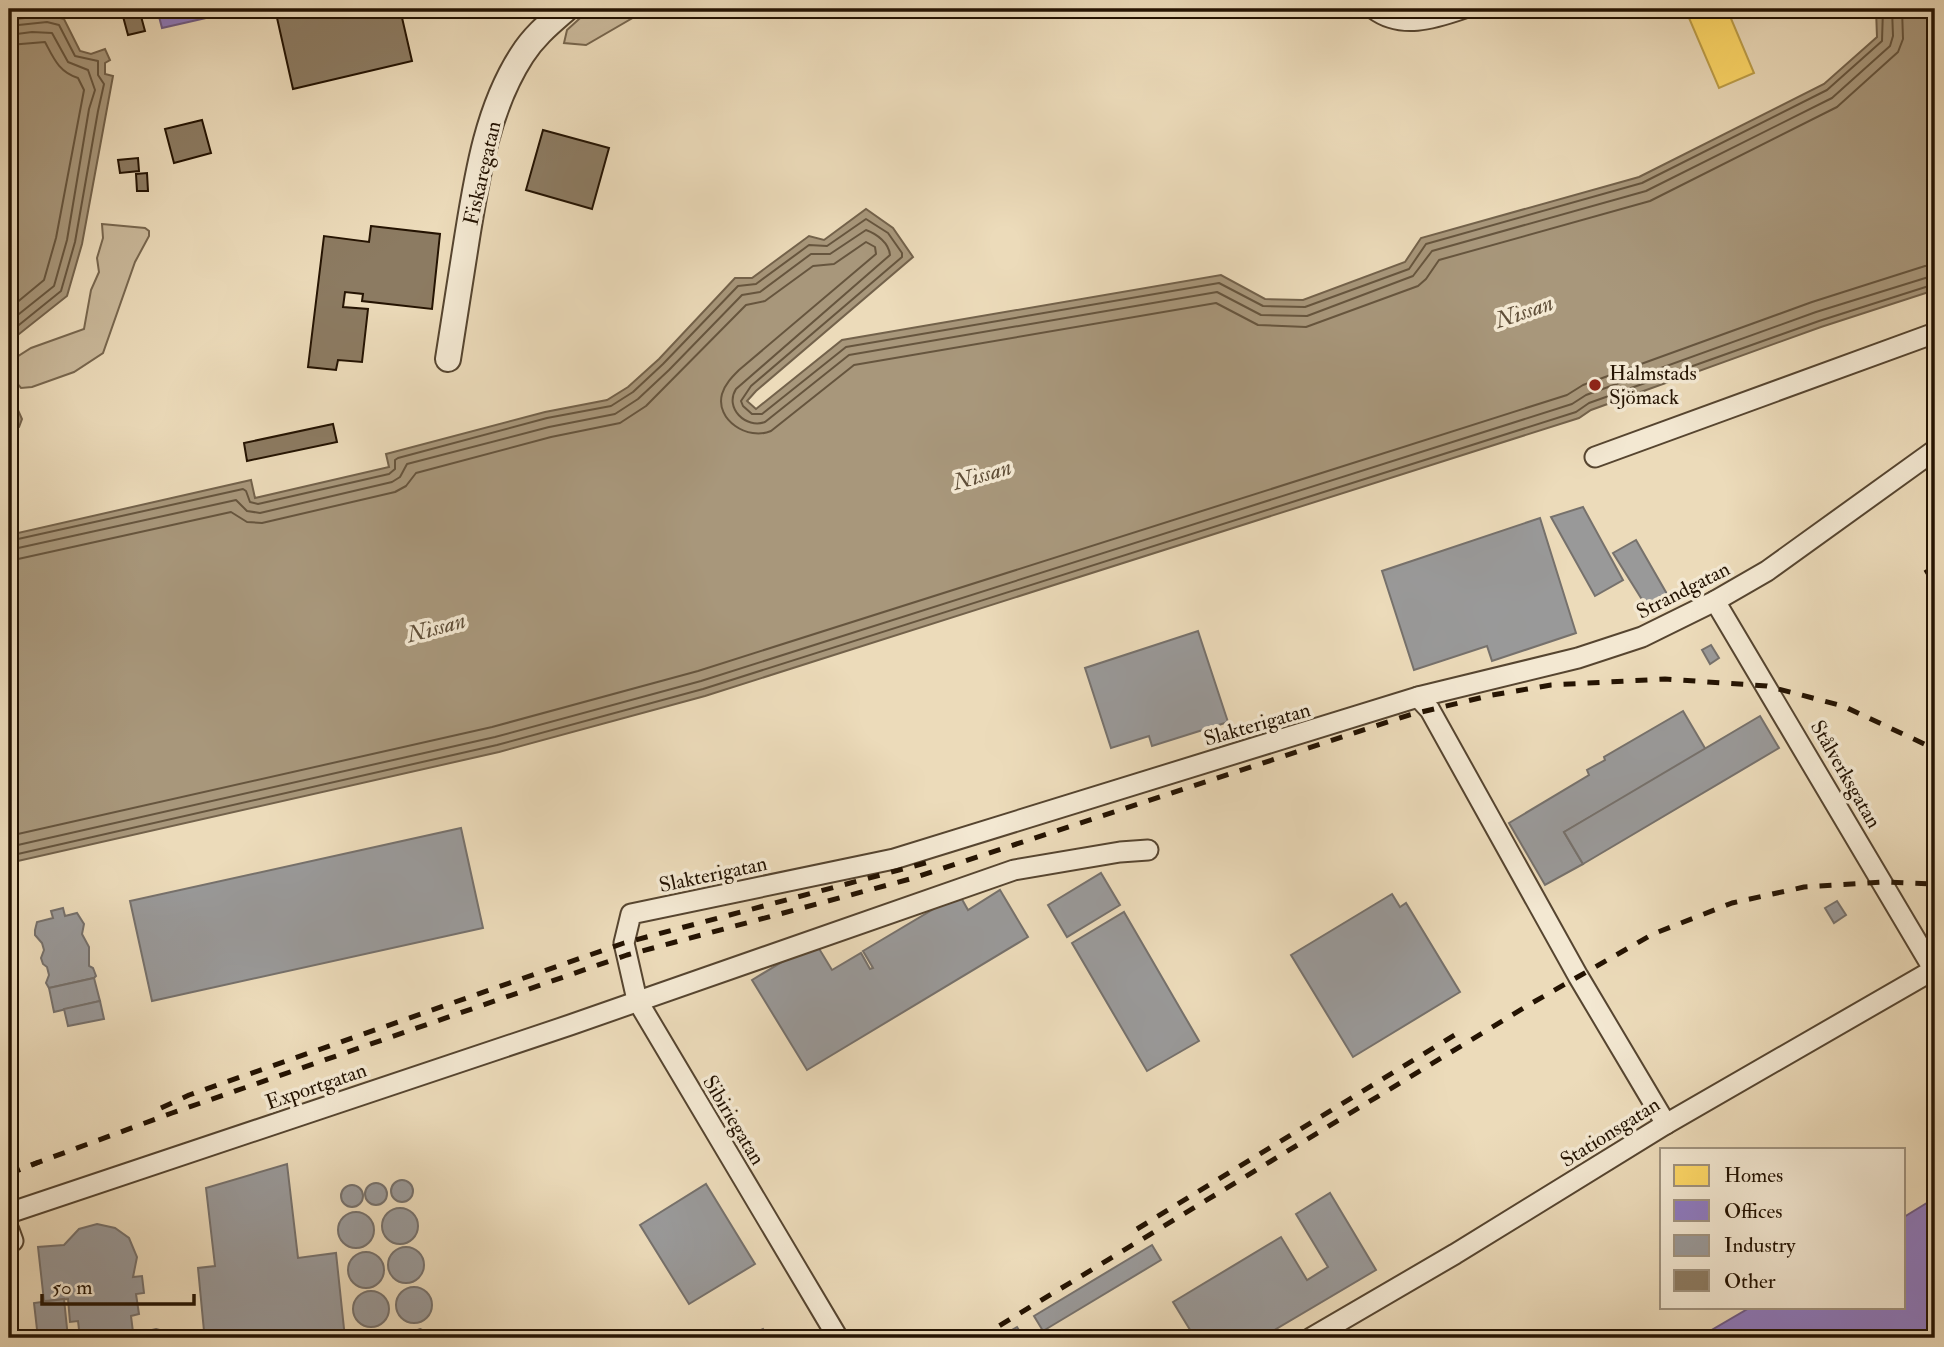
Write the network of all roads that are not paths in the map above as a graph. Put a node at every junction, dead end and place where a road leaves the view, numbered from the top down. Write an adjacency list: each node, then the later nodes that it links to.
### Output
1 (566, 9): 5 (street, Fiskaregatan)
2 (1374, 9): 3 (street)
3 (1462, 9)
4 (1935, 332): 7 (street)
5 (448, 359)
6 (1935, 450): 8 (street, Strandgatan)
7 (1595, 457)
8 (1715, 601): 9 (street, Strandgatan); 12 (street, Stålverksgatan)
9 (1418, 697): 11 (street, Slakterigatan); 14 (street)
10 (1148, 850): 13 (street, Exportgatan)
11 (631, 914): 13 (street, Sibiriegatan)
12 (1935, 970): 14 (street, Stationsgatan)
13 (637, 1000): 15 (street, Exportgatan); 16 (street, Sibiriegatan)
14 (1666, 1124): 17 (street, Stationsgatan)
15 (9, 1213)
16 (838, 1338)
17 (1311, 1338)

